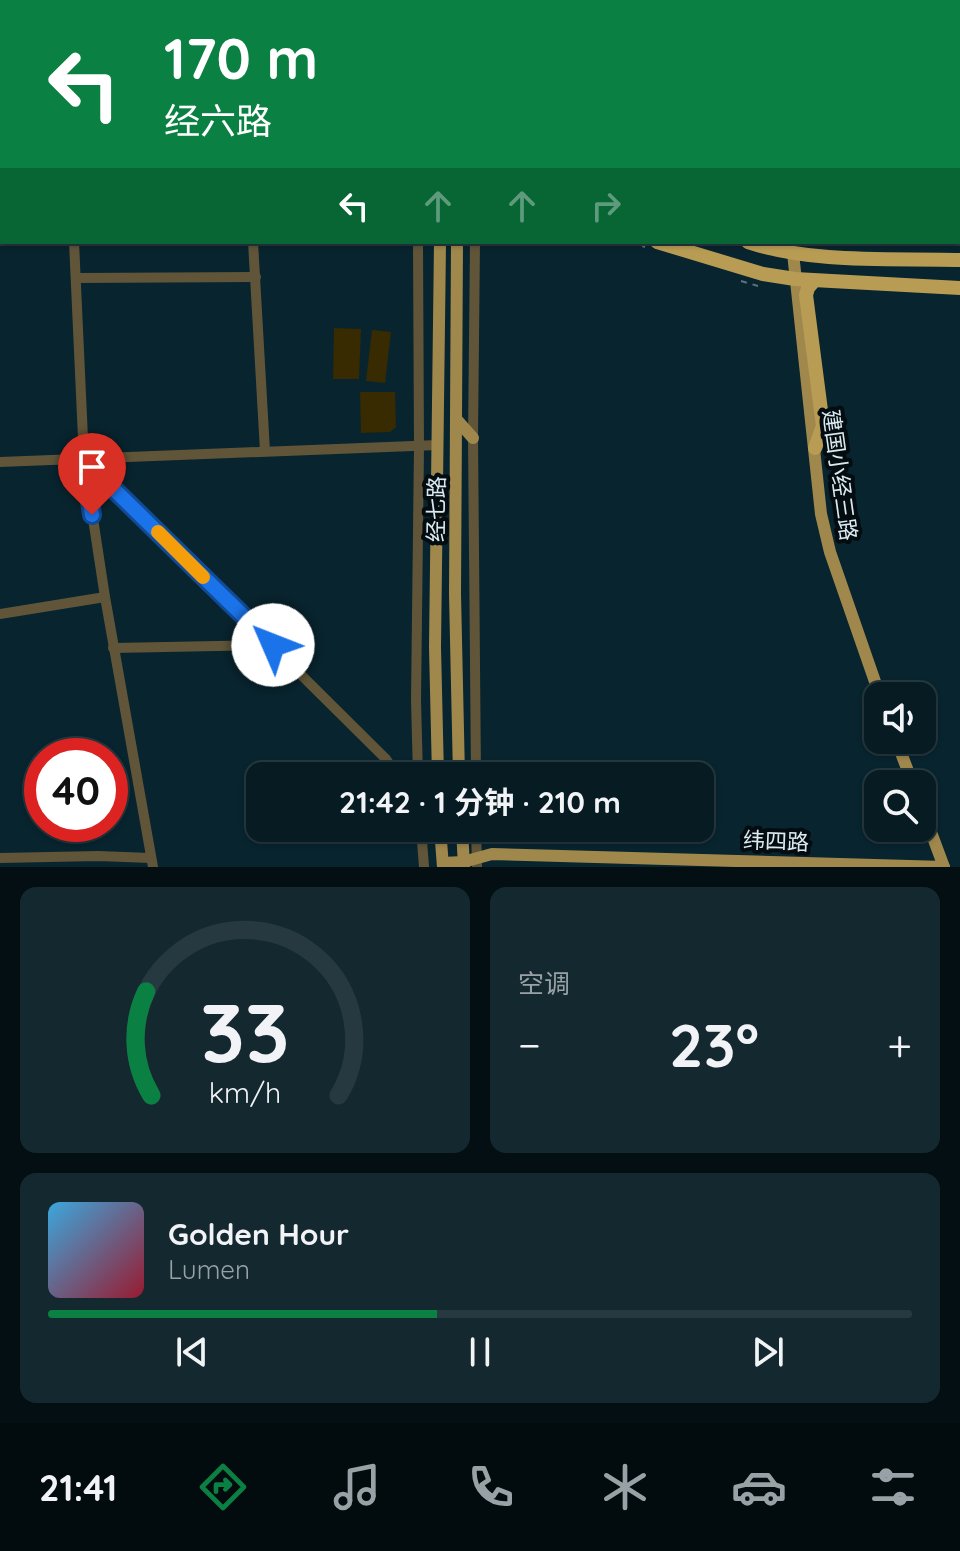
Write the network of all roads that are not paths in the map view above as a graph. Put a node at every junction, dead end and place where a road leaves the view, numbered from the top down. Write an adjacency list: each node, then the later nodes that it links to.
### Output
1 (74, 244): 12 (street)
2 (253, 244): 11 (street)
3 (418, 244): 20 (street)
4 (440, 244): 19 (main road, 经七路)
5 (457, 244): 17 (main road, 经七路)
6 (475, 244): 18 (street)
7 (664, 244): 13 (highway)
8 (766, 244): 9 (highway)
9 (792, 247): 10 (highway); 13 (main road, 建国小经三路)
10 (960, 260)
11 (256, 277): 12 (street); 22 (street)
12 (76, 278): 23 (street)
13 (795, 279): 14 (highway); 16 (main road, 建国小经三路)
14 (814, 281): 15 (highway); 16 (highway)
15 (960, 288)
16 (816, 408): 21 (highway)
17 (457, 420): 18 (main road); 33 (main road, 经七路)
18 (473, 438): 34 (street)
19 (438, 445): 20 (street); 32 (main road, 经七路)
20 (419, 447): 22 (street); 31 (street)
21 (815, 448): 29 (main road, 建国小经三路)
22 (265, 451): 23 (street)
23 (84, 460): 24 (street); 25 (street); 27 (street)
24 (0, 462)
25 (105, 597): 26 (street); 28 (street)
26 (0, 614)
27 (273, 645): 28 (street); 30 (street)
28 (113, 648): 41 (street)
29 (875, 682)
30 (388, 762)
31 (418, 762)
32 (438, 762)
33 (459, 762)
34 (476, 762)
35 (422, 842): 44 (street)
36 (441, 842): 43 (main road)
37 (466, 842): 42 (main road)
38 (474, 842): 42 (street)
39 (935, 842): 45 (main road)
40 (0, 858): 41 (street)
41 (152, 862)
42 (471, 864): 43 (main road, 纬四路); 45 (main road, 纬四路)
43 (442, 866)
44 (424, 867)
45 (944, 867)

